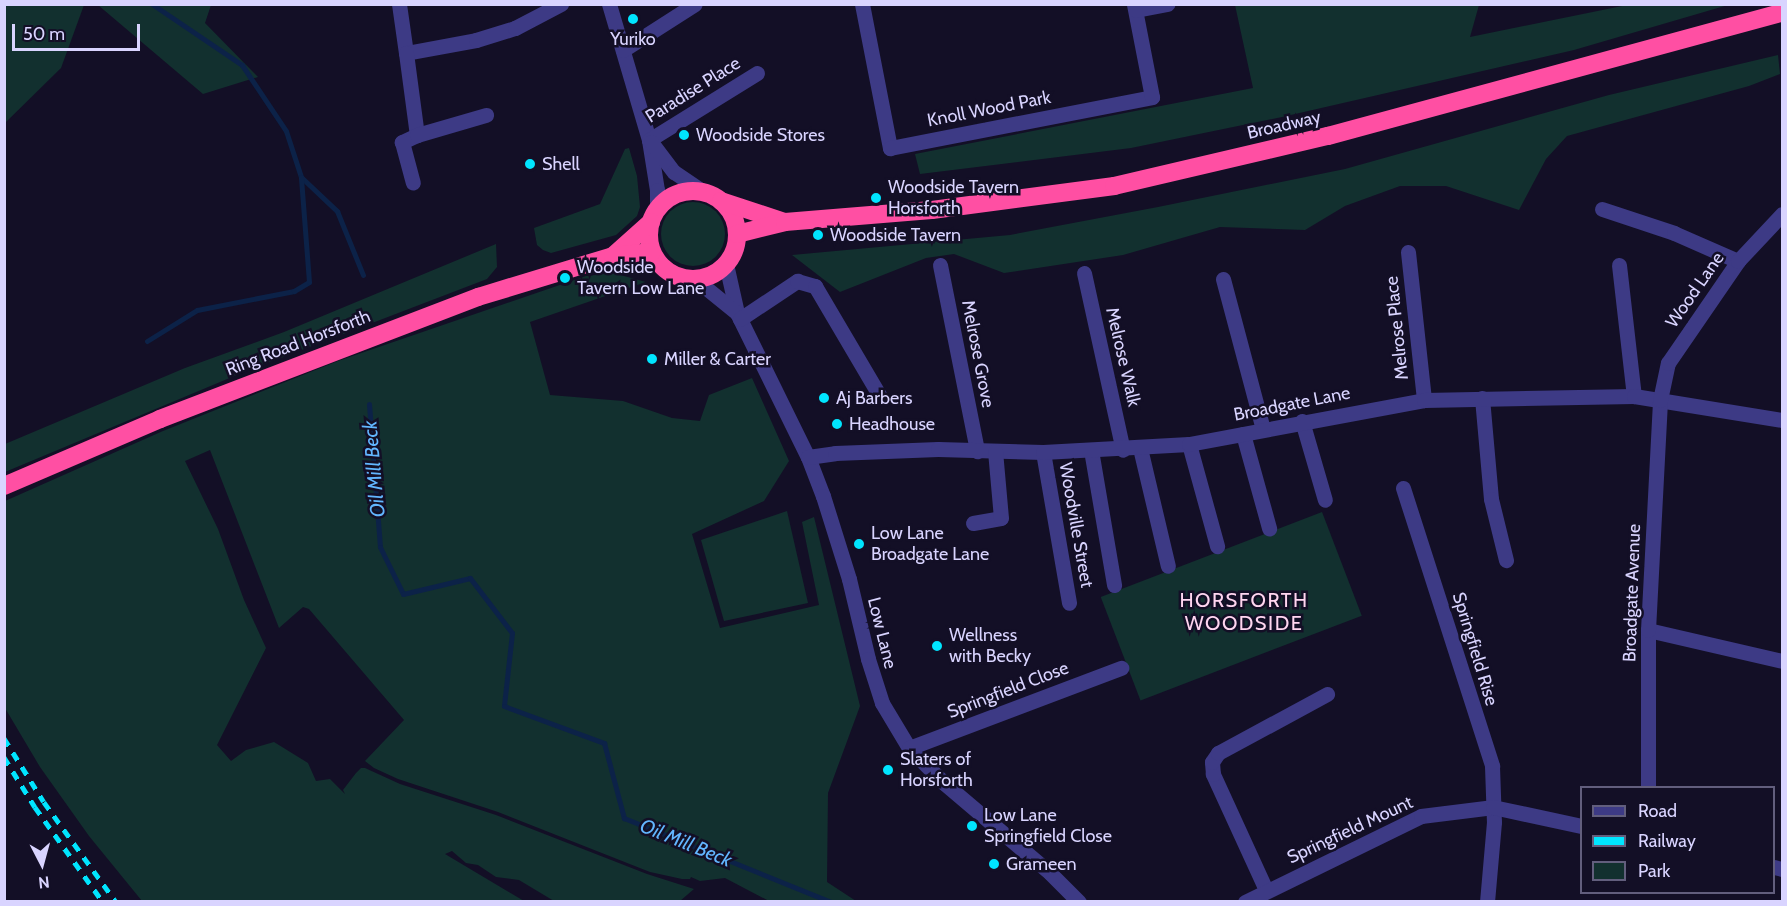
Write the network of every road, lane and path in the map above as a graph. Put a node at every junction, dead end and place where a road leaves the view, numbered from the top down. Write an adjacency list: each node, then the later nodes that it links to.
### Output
1 (399, 4): 10 (street)
2 (561, 4): 10 (street)
3 (609, 4): 9 (street)
4 (695, 4): 9 (street)
5 (862, 4): 7 (street, Knoll Wood Park)
6 (1167, 4): 7 (street, Knoll Wood Park)
7 (1135, 7)
8 (1782, 13): 21 (highway, Broadway)
9 (622, 50): 14 (street)
10 (406, 53): 13 (street)
11 (758, 73): 14 (street, Paradise Place)
12 (486, 115): 13 (street)
13 (417, 135): 15 (street)
14 (649, 140): 16 (street); 20 (street)
15 (414, 183)
16 (704, 192): 17 (highway); 20 (highway)
17 (721, 201): 21 (highway); 22 (highway)
18 (1602, 209): 26 (street)
19 (1782, 214): 26 (street, Wood Lane)
20 (654, 216): 23 (highway); 25 (highway)
21 (785, 222): 22 (highway)
22 (737, 234): 27 (highway)
23 (652, 252): 25 (highway); 31 (highway)
24 (1408, 252): 37 (street, Melrose Place)
25 (613, 256): 51 (highway, Ring Road Horsforth)
26 (1738, 261): 38 (street, Wood Lane)
27 (726, 264): 31 (highway); 33 (street, Low Lane)
28 (940, 265): 47 (street, Melrose Grove)
29 (1619, 265): 34 (street)
30 (1084, 273): 46 (street, Melrose Walk)
31 (695, 279): 33 (street, Low Lane)
32 (1223, 279): 41 (street)
33 (738, 316): 35 (street); 50 (street, Low Lane)
34 (1634, 396): 36 (street, Broadgate Lane); 38 (street, Broadgate Lane)
35 (881, 398)
36 (1482, 398): 37 (street, Broadgate Lane); 57 (street)
37 (1424, 400): 40 (street, Broadgate Lane)
38 (1660, 400): 39 (street, Broadgate Lane); 61 (street, Broadgate Avenue)
39 (1782, 420)
40 (1302, 421): 41 (street, Broadgate Lane); 53 (street)
41 (1263, 429): 42 (street, Broadgate Lane)
42 (1243, 434): 43 (street, Broadgate Lane); 55 (street)
43 (1189, 444): 44 (street, Broadgate Lane); 56 (street)
44 (1140, 448): 46 (street, Broadgate Lane); 58 (street)
45 (1091, 450): 46 (street, Broadgate Lane); 49 (street, Broadgate Lane); 59 (street)
46 (1123, 450)
47 (977, 451): 48 (street, Broadgate Lane); 50 (street, Broadgate Lane)
48 (995, 451): 49 (street, Broadgate Lane); 54 (street)
49 (1044, 452): 60 (street, Woodville Street)
50 (808, 457): 65 (street, Low Lane)
51 (4, 486)
52 (1403, 488): 67 (street, Springfield Rise)
53 (1325, 500)
54 (973, 523)
55 (1269, 528)
56 (1217, 546)
57 (1506, 560)
58 (1168, 566)
59 (1114, 585)
60 (1069, 603)
61 (1648, 630): 62 (street); 66 (street, Broadgate Avenue)
62 (1782, 661)
63 (1121, 668): 65 (street, Springfield Close)
64 (1328, 693): 69 (street)
65 (909, 748): 70 (street, Low Lane)
66 (1648, 786)
67 (1494, 807): 68 (street, Springfield Mount); 69 (street, Springfield Mount); 72 (street, Springfield Rise)
68 (1580, 826)
69 (1266, 890): 71 (street, Springfield Mount)
70 (1079, 902)
71 (1245, 902)
72 (1487, 902)

